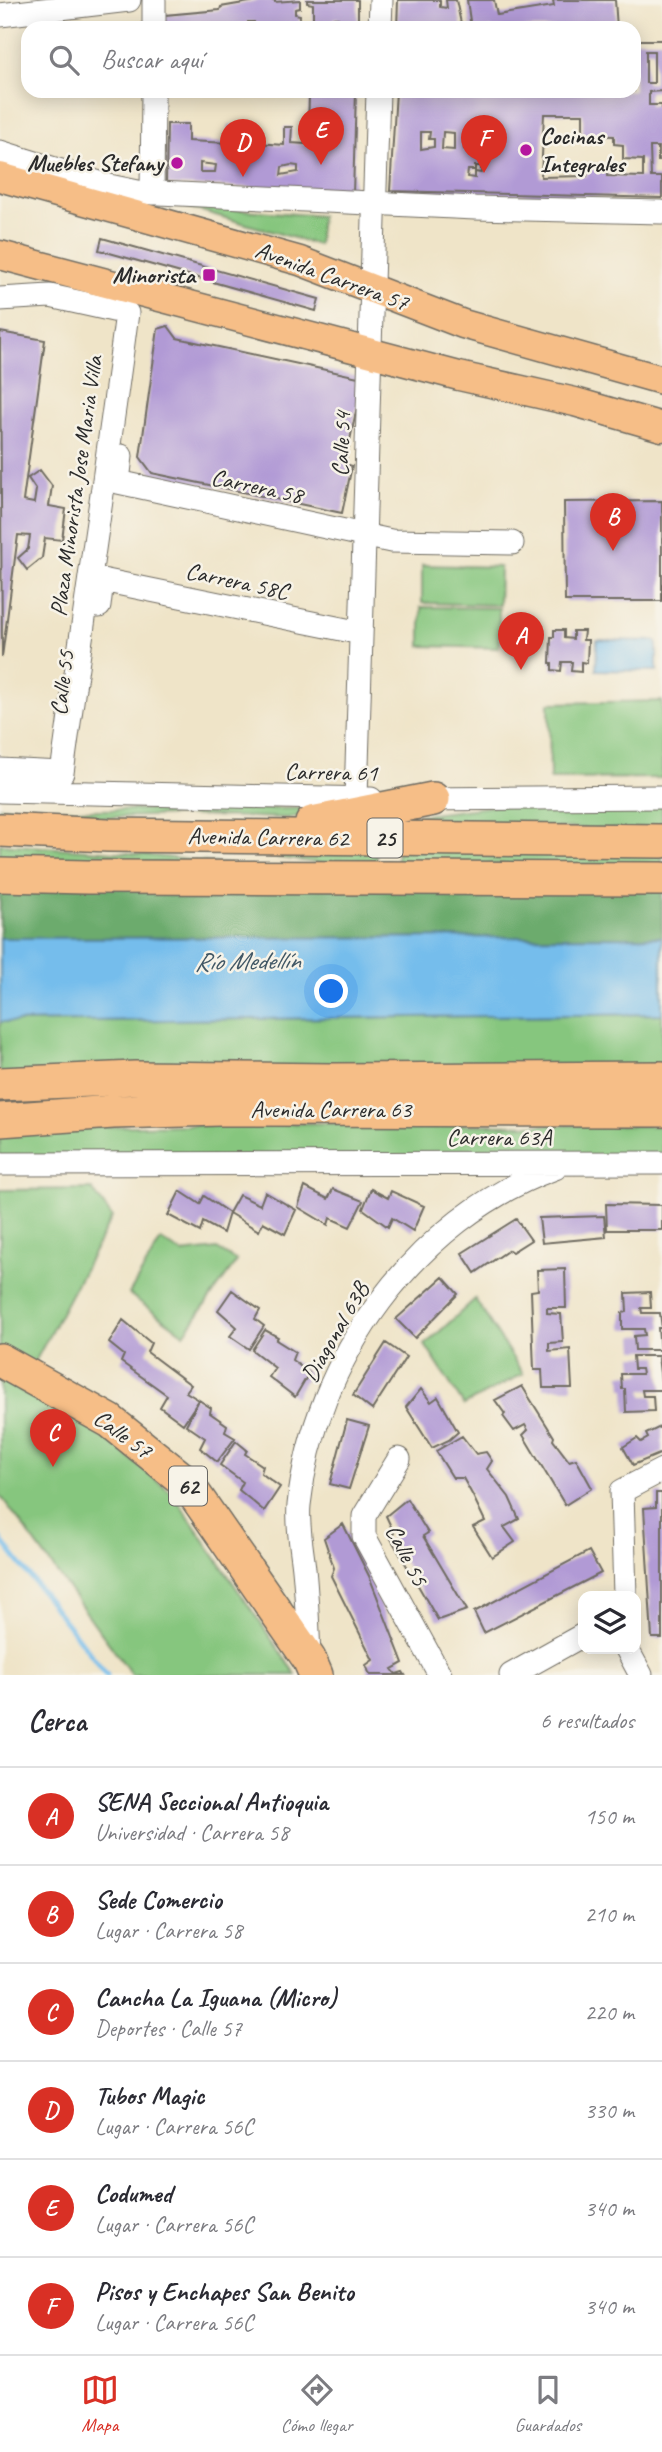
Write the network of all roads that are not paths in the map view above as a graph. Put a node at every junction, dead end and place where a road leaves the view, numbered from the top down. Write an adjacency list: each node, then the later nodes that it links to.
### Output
1 (129, 0): 4 (street)
2 (154, 0): 5 (street)
3 (381, 0): 6 (street)
4 (0, 15)
5 (154, 21)
6 (380, 21)
7 (153, 98): 11 (street)
8 (378, 98): 12 (street, Calle 54)
9 (0, 152): 11 (street)
10 (0, 177): 15 (main road, Avenida Carrera 57)
11 (152, 193): 12 (street)
12 (375, 203): 13 (street); 15 (street, Calle 54)
13 (662, 212)
14 (9, 259): 16 (main road)
15 (372, 289): 18 (street, Calle 54); 19 (main road, Avenida Carrera 57)
16 (143, 293): 18 (main road); 21 (street, Carrera 58)
17 (0, 299): 25 (street, Plaza Minorista Jose Maria Villa)
18 (370, 353): 20 (main road); 21 (street, Calle 54)
19 (662, 380)
20 (662, 427)
21 (364, 536): 22 (street, Carrera 58); 24 (street, Calle 54)
22 (512, 543)
23 (102, 580): 24 (street, Carrera 58C); 27 (street, Calle 55)
24 (361, 633): 29 (street, Calle 54)
25 (0, 770)
26 (0, 791): 27 (street, Carrera 61)
27 (74, 793): 29 (street, Carrera 61)
28 (662, 797): 30 (street, Carrera 61)
29 (356, 798): 30 (street, Carrera 61)
30 (433, 799): 33 (highway)
31 (0, 830): 32 (highway, Avenida Carrera 62 / 25)
32 (108, 835): 33 (highway, Avenida Carrera 62 / 25); 36 (highway)
33 (245, 836): 34 (highway, Avenida Carrera 62 / 25)
34 (662, 841)
35 (0, 874): 36 (highway, Avenida Carrera 62 / 25)
36 (337, 878): 37 (highway, Avenida Carrera 62 / 25)
37 (662, 879)
38 (662, 1078): 39 (highway, Avenida Carrera 63)
39 (333, 1080): 40 (highway, Avenida Carrera 63); 41 (highway)
40 (0, 1084)
41 (220, 1109): 42 (highway, Avenida Carrera 63); 43 (highway, Avenida Carrera 63)
42 (662, 1110)
43 (0, 1120)
44 (567, 1163): 45 (street, Carrera 63A); 46 (street, Carrera 63A); 53 (street, Diagonal 63B)
45 (662, 1163)
46 (0, 1164)
47 (0, 1360): 53 (highway, Calle 57 / 62)
48 (399, 1459): 54 (street, Calle 55)
49 (662, 1470): 50 (street)
50 (625, 1591)
51 (578, 1639): 55 (street)
52 (630, 1654): 56 (street)
53 (313, 1667)
54 (440, 1675)
55 (511, 1675)
56 (641, 1675)

